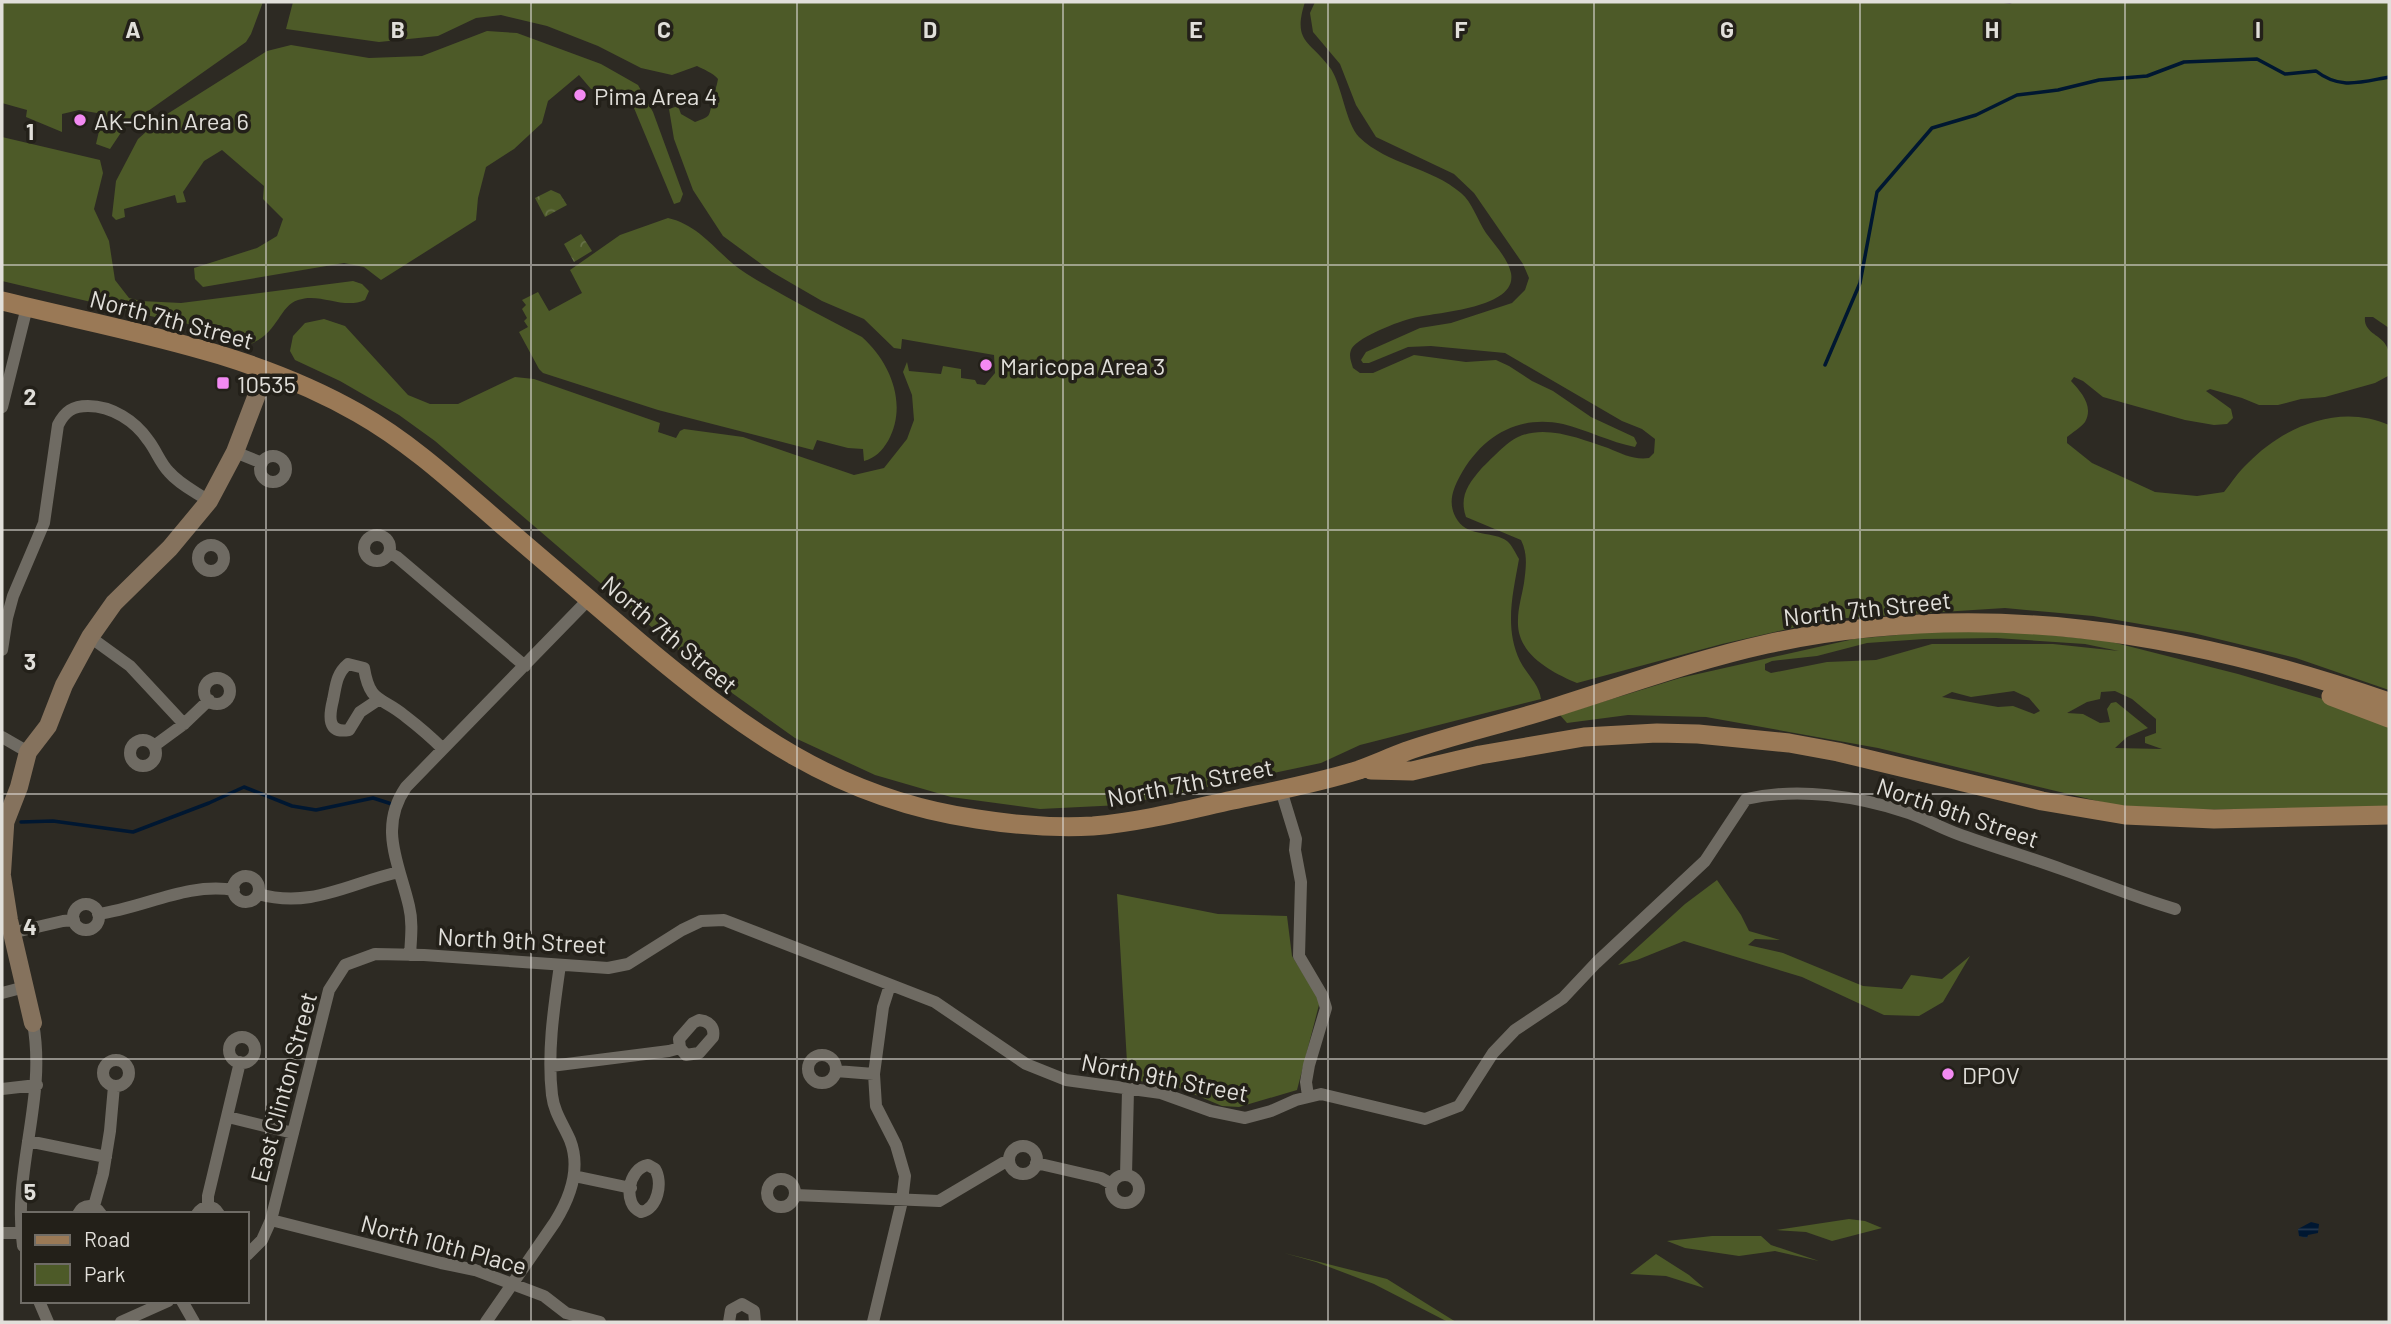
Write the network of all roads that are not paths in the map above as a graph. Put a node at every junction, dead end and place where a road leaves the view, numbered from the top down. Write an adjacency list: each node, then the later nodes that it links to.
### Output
1 (2, 301): 2 (main road, North 7th Street)
2 (27, 307): 3 (main road, North 7th Street); 4 (street)
3 (266, 371): 5 (street); 11 (main road, North 7th Street)
4 (2, 407)
5 (235, 452): 6 (street); 7 (street)
6 (262, 463)
7 (209, 501): 8 (street); 14 (street)
8 (180, 537): 9 (street); 12 (street)
9 (201, 551)
10 (389, 553): 15 (street)
11 (589, 599): 15 (street); 26 (main road, North 7th Street)
12 (90, 637): 20 (street); 24 (street)
13 (2165, 641): 18 (main road, North 7th Street); 19 (main road); 25 (main road, North 7th Street)
14 (2, 650)
15 (525, 666): 23 (street)
16 (209, 700): 20 (street)
17 (378, 700): 17 (street); 23 (street)
18 (2389, 702)
19 (2389, 718)
20 (184, 724): 22 (street)
21 (2, 737): 24 (street)
22 (154, 746)
23 (443, 748): 30 (street)
24 (25, 750): 31 (street)
25 (1359, 770): 26 (main road, North 7th Street); 28 (main road, North 7th Street)
26 (1281, 790): 49 (street)
27 (2389, 814): 28 (main road, North 7th Street)
28 (2339, 815): 29 (main road)
29 (2389, 828)
30 (399, 872): 33 (street); 34 (street)
31 (2, 875): 33 (street)
32 (2175, 909): 49 (street, North 9th Street)
33 (11, 933): 37 (street)
34 (410, 955): 35 (street, North 9th Street); 51 (street, East Clinton Street)
35 (560, 965): 36 (street, North 9th Street); 42 (street)
36 (890, 985): 44 (street); 48 (street, North 9th Street)
37 (25, 987): 38 (street); 39 (street)
38 (2, 993)
39 (32, 1018): 45 (street)
40 (680, 1048): 42 (street)
41 (240, 1062): 50 (street)
42 (551, 1066): 57 (street)
43 (836, 1071): 44 (street)
44 (874, 1074): 61 (street)
45 (37, 1085): 47 (street); 52 (street)
46 (114, 1086): 53 (street)
47 (2, 1089)
48 (1128, 1090): 49 (street, North 9th Street); 56 (street)
49 (1308, 1096)
50 (228, 1117): 51 (street); 63 (street)
51 (292, 1133): 67 (street, East Clinton Street)
52 (29, 1141): 53 (street); 64 (street)
53 (106, 1157): 62 (street)
54 (1009, 1162): 55 (street); 55 (street); 61 (street)
55 (1036, 1163): 58 (street)
56 (1126, 1175): 58 (street); 58 (street)
57 (574, 1176): 59 (street); 71 (street)
58 (1112, 1184)
59 (631, 1188)
60 (795, 1195): 61 (street)
61 (902, 1200): 82 (street)
62 (98, 1210): 65 (street)
63 (202, 1210): 66 (street)
64 (22, 1212)
65 (80, 1212)
66 (218, 1212)
67 (271, 1220): 70 (street, East Clinton Street); 71 (street, North 10th Place)
68 (2, 1233): 69 (street)
69 (21, 1239)
70 (248, 1254)
71 (513, 1283): 78 (street); 79 (street, North 10th Place)
72 (40, 1303): 75 (street)
73 (163, 1303): 76 (street)
74 (183, 1303): 77 (street)
75 (48, 1322)
76 (121, 1322)
77 (194, 1322)
78 (486, 1322)
79 (600, 1322)
80 (729, 1322): 81 (street)
81 (755, 1322)
82 (873, 1322)

